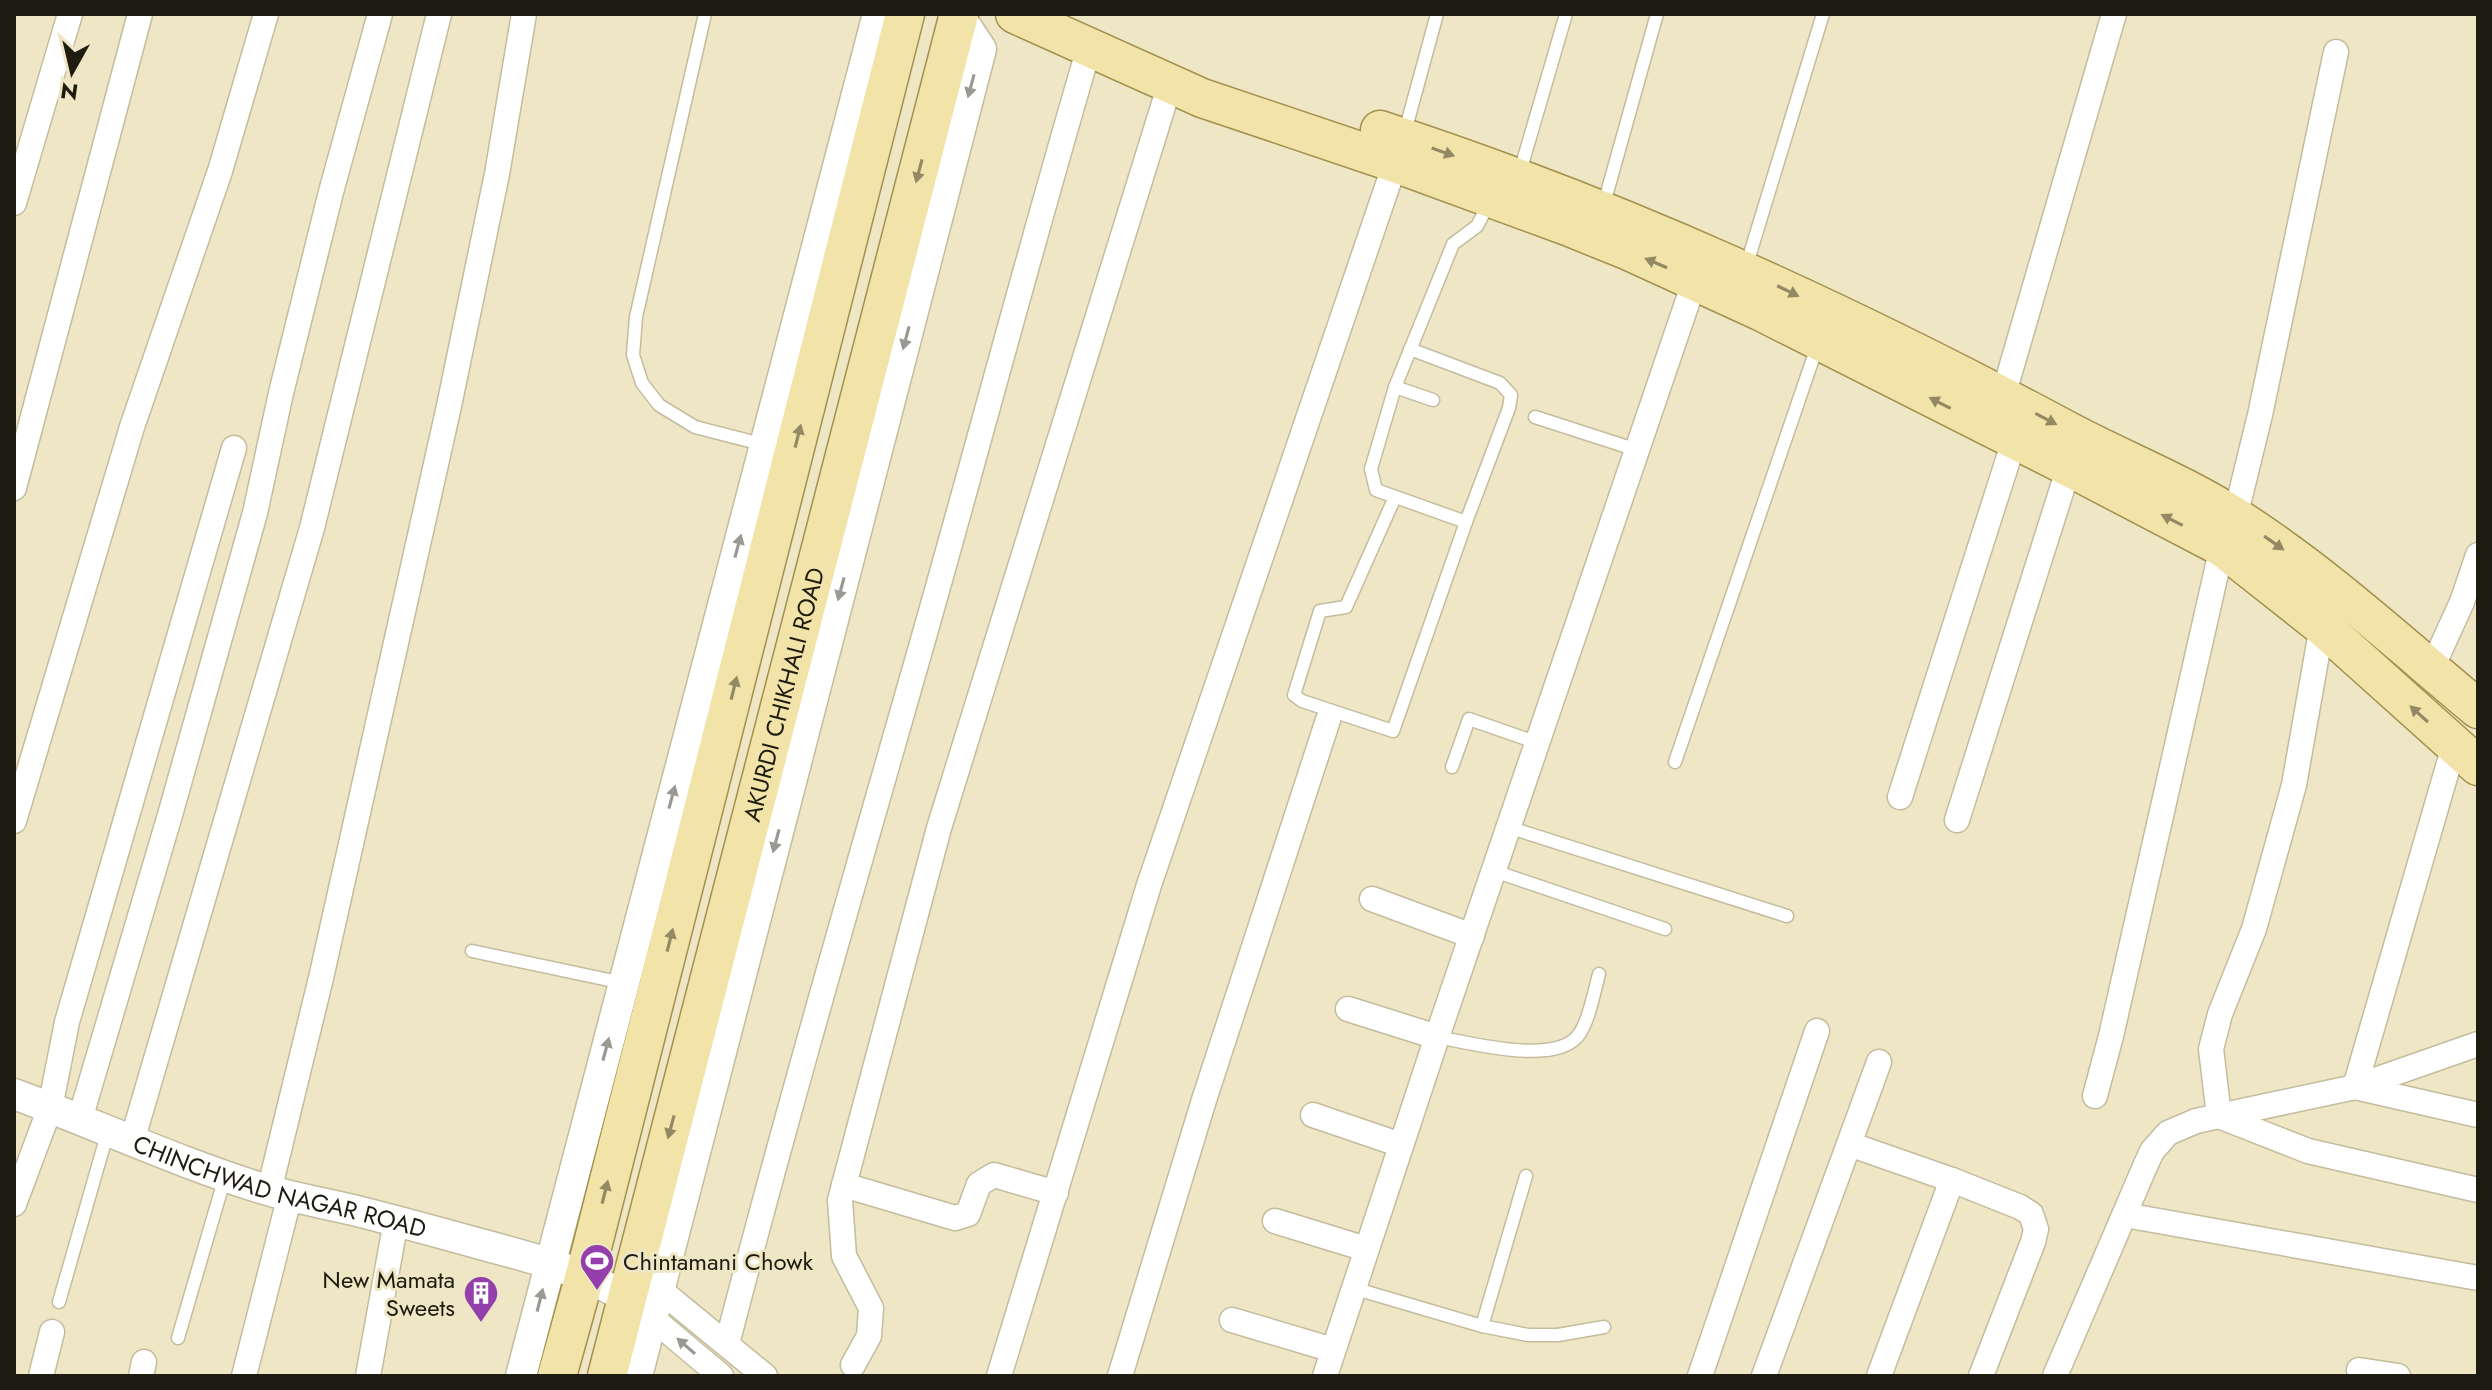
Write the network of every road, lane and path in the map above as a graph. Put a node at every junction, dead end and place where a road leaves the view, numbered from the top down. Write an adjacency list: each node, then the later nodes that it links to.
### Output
1 (70, 14): 22 (street)
2 (140, 14): 39 (street)
3 (266, 14): 54 (street)
4 (380, 14): 38 (street)
5 (439, 14): 77 (street)
6 (524, 14): 85 (street)
7 (705, 14): 33 (lane)
8 (878, 14): 33 (street)
9 (905, 14): 92 (main road, AKURDI CHIKHALI ROAD, one-way to 9)
10 (1015, 14): 17 (main road)
11 (1437, 14): 20 (lane)
12 (1566, 14): 21 (lane)
13 (1657, 14): 23 (lane)
14 (1823, 14): 25 (lane)
15 (2114, 14): 29 (street)
16 (959, 15): 95 (main road, AKURDI CHIKHALI ROAD, one-way to 95)
17 (1082, 31): 19 (main road); 102 (street)
18 (2336, 52): 42 (street)
19 (1177, 74): 20 (main road); 83 (street)
20 (1399, 150): 21 (main road); 86 (street)
21 (1505, 188): 23 (main road); 24 (main road, one-way to 21); 27 (lane)
22 (14, 203)
23 (1602, 210): 24 (main road)
24 (1700, 266): 25 (main road); 26 (main road); 35 (street)
25 (1745, 270): 29 (main road, one-way to 29)
26 (1819, 341): 32 (main road, one-way to 26); 50 (lane)
27 (1410, 349): 28 (lane); 41 (lane)
28 (1395, 387): 30 (lane); 40 (lane)
29 (2003, 396): 42 (main road, one-way to 42)
30 (1433, 400)
31 (1535, 417): 35 (lane)
32 (2014, 441): 36 (main road); 52 (street)
33 (765, 445): 63 (street, one-way to 33)
34 (234, 448): 37 (street)
35 (1637, 450): 48 (street)
36 (2069, 467): 42 (main road, one-way to 36); 53 (street)
37 (226, 477): 38 (street); 72 (street)
38 (260, 486): 76 (street)
39 (14, 488)
40 (1395, 497): 41 (lane); 41 (lane)
41 (1466, 522)
42 (2229, 532): 44 (main road); 45 (main road, one-way to 45); 71 (street)
43 (2478, 555): 45 (street)
44 (2322, 626): 49 (main road, one-way to 44); 75 (street)
45 (2431, 670): 46 (main road)
46 (2478, 709)
47 (1328, 720): 116 (street)
48 (1538, 743): 51 (lane); 55 (street)
49 (2466, 756): 69 (street)
50 (1675, 762)
51 (1452, 767)
52 (1900, 797)
53 (1957, 820)
54 (14, 821)
55 (1508, 827): 56 (street); 58 (lane)
56 (1494, 871): 59 (lane); 60 (street)
57 (1372, 899): 60 (street)
58 (1787, 916)
59 (1665, 929)
60 (1472, 936): 66 (street)
61 (472, 951): 63 (lane)
62 (1599, 974): 66 (lane)
63 (623, 983): 92 (street, one-way to 63)
64 (1348, 1009): 66 (street)
65 (1817, 1031): 118 (street)
66 (1437, 1037): 79 (street)
67 (2478, 1044): 69 (street)
68 (1879, 1062): 78 (street)
69 (2355, 1087): 74 (street); 75 (street)
70 (14, 1094): 72 (street, CHINCHWAD NAGAR ROAD)
71 (2095, 1096)
72 (50, 1108): 76 (street, CHINCHWAD NAGAR ROAD); 87 (street)
73 (1313, 1115): 79 (street)
74 (2478, 1115)
75 (2219, 1116): 84 (street); 88 (street)
76 (80, 1119): 77 (street, CHINCHWAD NAGAR ROAD)
77 (120, 1136): 81 (street, CHINCHWAD NAGAR ROAD); 96 (lane)
78 (1849, 1144): 82 (street); 119 (street)
79 (1401, 1145): 91 (street)
80 (1526, 1176): 98 (lane)
81 (225, 1177): 85 (street, CHINCHWAD NAGAR ROAD); 101 (lane)
82 (1952, 1180): 120 (street); 121 (street)
83 (844, 1185): 86 (street); 104 (street)
84 (2478, 1190)
85 (279, 1193): 89 (street, CHINCHWAD NAGAR ROAD); 107 (street)
86 (1056, 1193): 115 (street)
87 (14, 1204)
88 (2125, 1215): 93 (street); 122 (street)
89 (396, 1221): 92 (street, CHINCHWAD NAGAR ROAD); 108 (street)
90 (1275, 1221): 91 (street)
91 (1366, 1249): 94 (street)
92 (575, 1263): 95 (street, CHINCHWAD NAGAR ROAD); 109 (street, one-way to 92); 110 (main road, AKURDI CHIKHALI ROAD)
93 (2478, 1278)
94 (1353, 1288): 98 (lane); 103 (street)
95 (643, 1294): 102 (street); 111 (main road, AKURDI CHIKHALI ROAD); 112 (street); 113 (street, one-way to 95)
96 (59, 1302)
97 (1232, 1320): 103 (street)
98 (1482, 1326): 99 (lane)
99 (1604, 1327)
100 (52, 1332): 106 (street)
101 (178, 1338)
102 (727, 1344): 114 (street)
103 (1333, 1350): 117 (street)
104 (853, 1365)
105 (2359, 1370): 123 (street)
106 (41, 1376)
107 (244, 1376)
108 (368, 1376)
109 (521, 1376)
110 (557, 1376)
111 (607, 1376)
112 (637, 1376)
113 (721, 1376)
114 (765, 1376)
115 (999, 1376)
116 (1120, 1376)
117 (1325, 1376)
118 (1700, 1376)
119 (1764, 1376)
120 (1879, 1376)
121 (1981, 1376)
122 (2055, 1376)
123 (2398, 1376)

